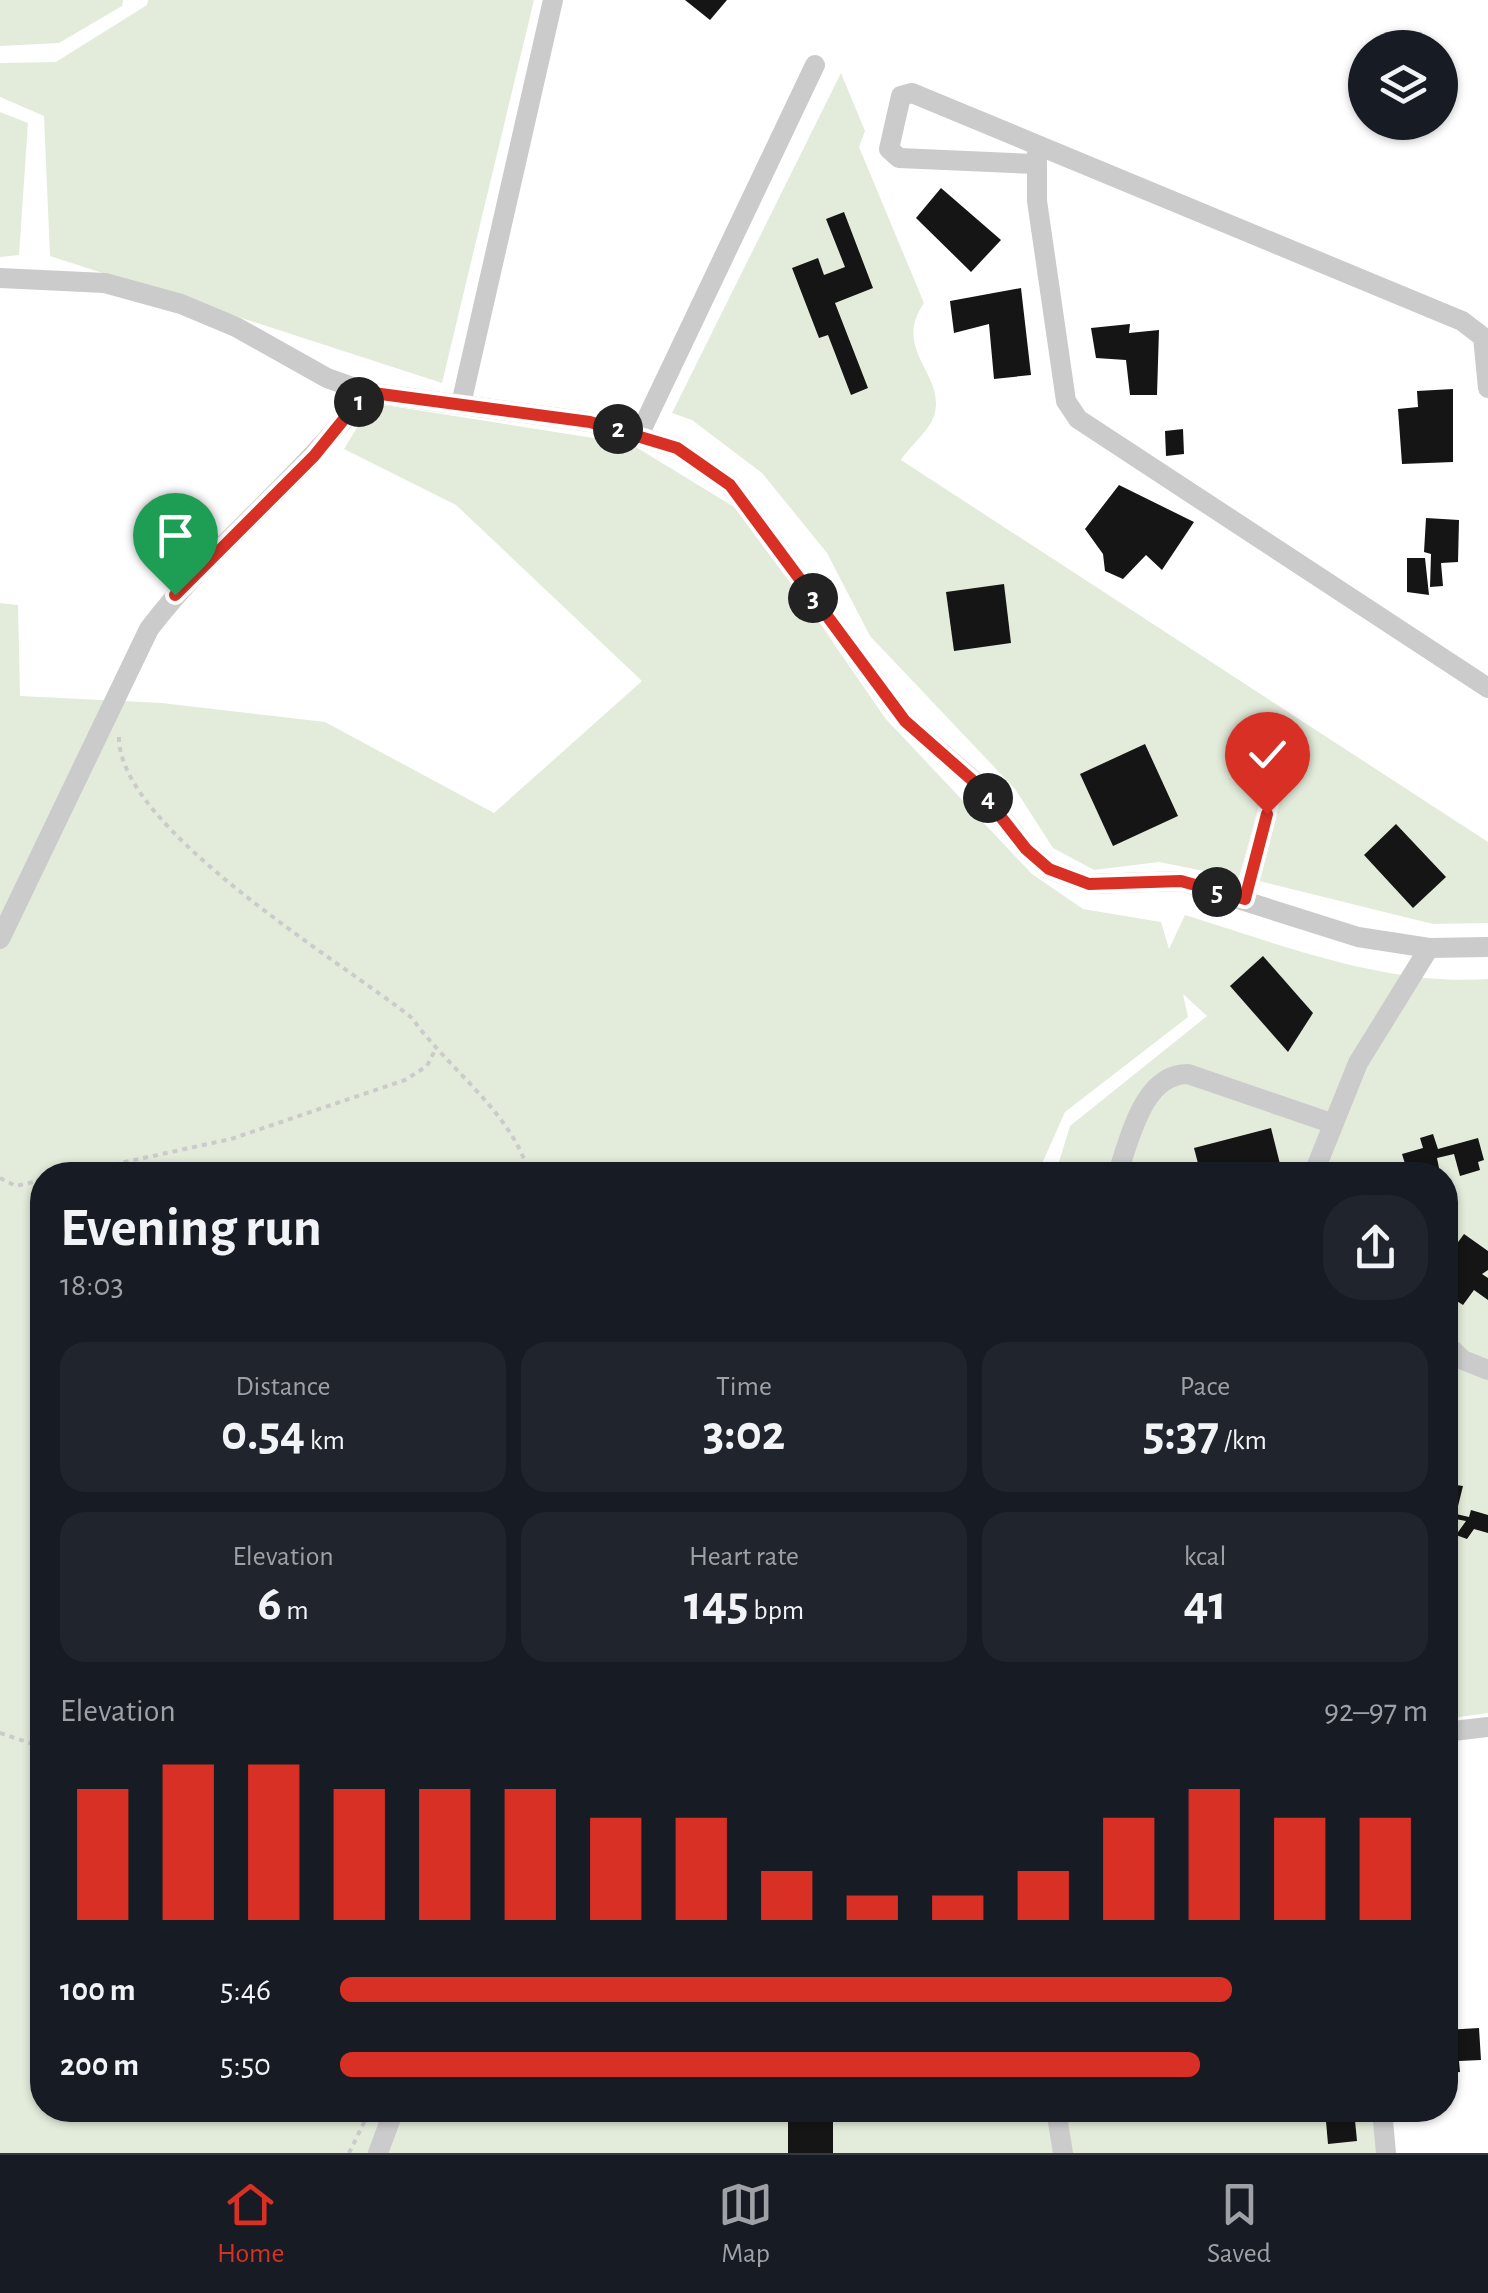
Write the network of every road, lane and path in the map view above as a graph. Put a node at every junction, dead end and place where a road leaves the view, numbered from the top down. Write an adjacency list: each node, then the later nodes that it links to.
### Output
1 (552, 0): 7 (street)
2 (815, 65): 8 (street)
3 (1037, 153): 3 (street); 5 (street); 9 (street)
4 (0, 278): 6 (street)
5 (1488, 388)
6 (366, 392): 7 (street); 13 (street)
7 (460, 404): 8 (street)
8 (638, 435): 12 (street)
9 (1488, 688)
10 (118, 725): 16 (path)
11 (1267, 814): 12 (street)
12 (1245, 899): 15 (street)
13 (0, 940)
14 (1488, 947): 15 (street)
15 (1430, 948): 17 (street)
16 (435, 1050): 18 (path); 19 (path)
17 (1331, 1123): 20 (street); 21 (street)
18 (123, 1162)
19 (526, 1162)
20 (1122, 1162)
21 (1318, 1162)
22 (0, 1178): 23 (path)
23 (30, 1183)
24 (1458, 1355): 25 (street)
25 (1488, 1370)
26 (1488, 1727): 27 (street)
27 (1458, 1730)
28 (0, 1733): 29 (path)
29 (30, 1743)
30 (364, 2122): 34 (path)
31 (390, 2122): 35 (street)
32 (1058, 2122): 36 (street)
33 (1383, 2122): 37 (street)
34 (349, 2153)
35 (378, 2153)
36 (1063, 2153)
37 (1386, 2153)

